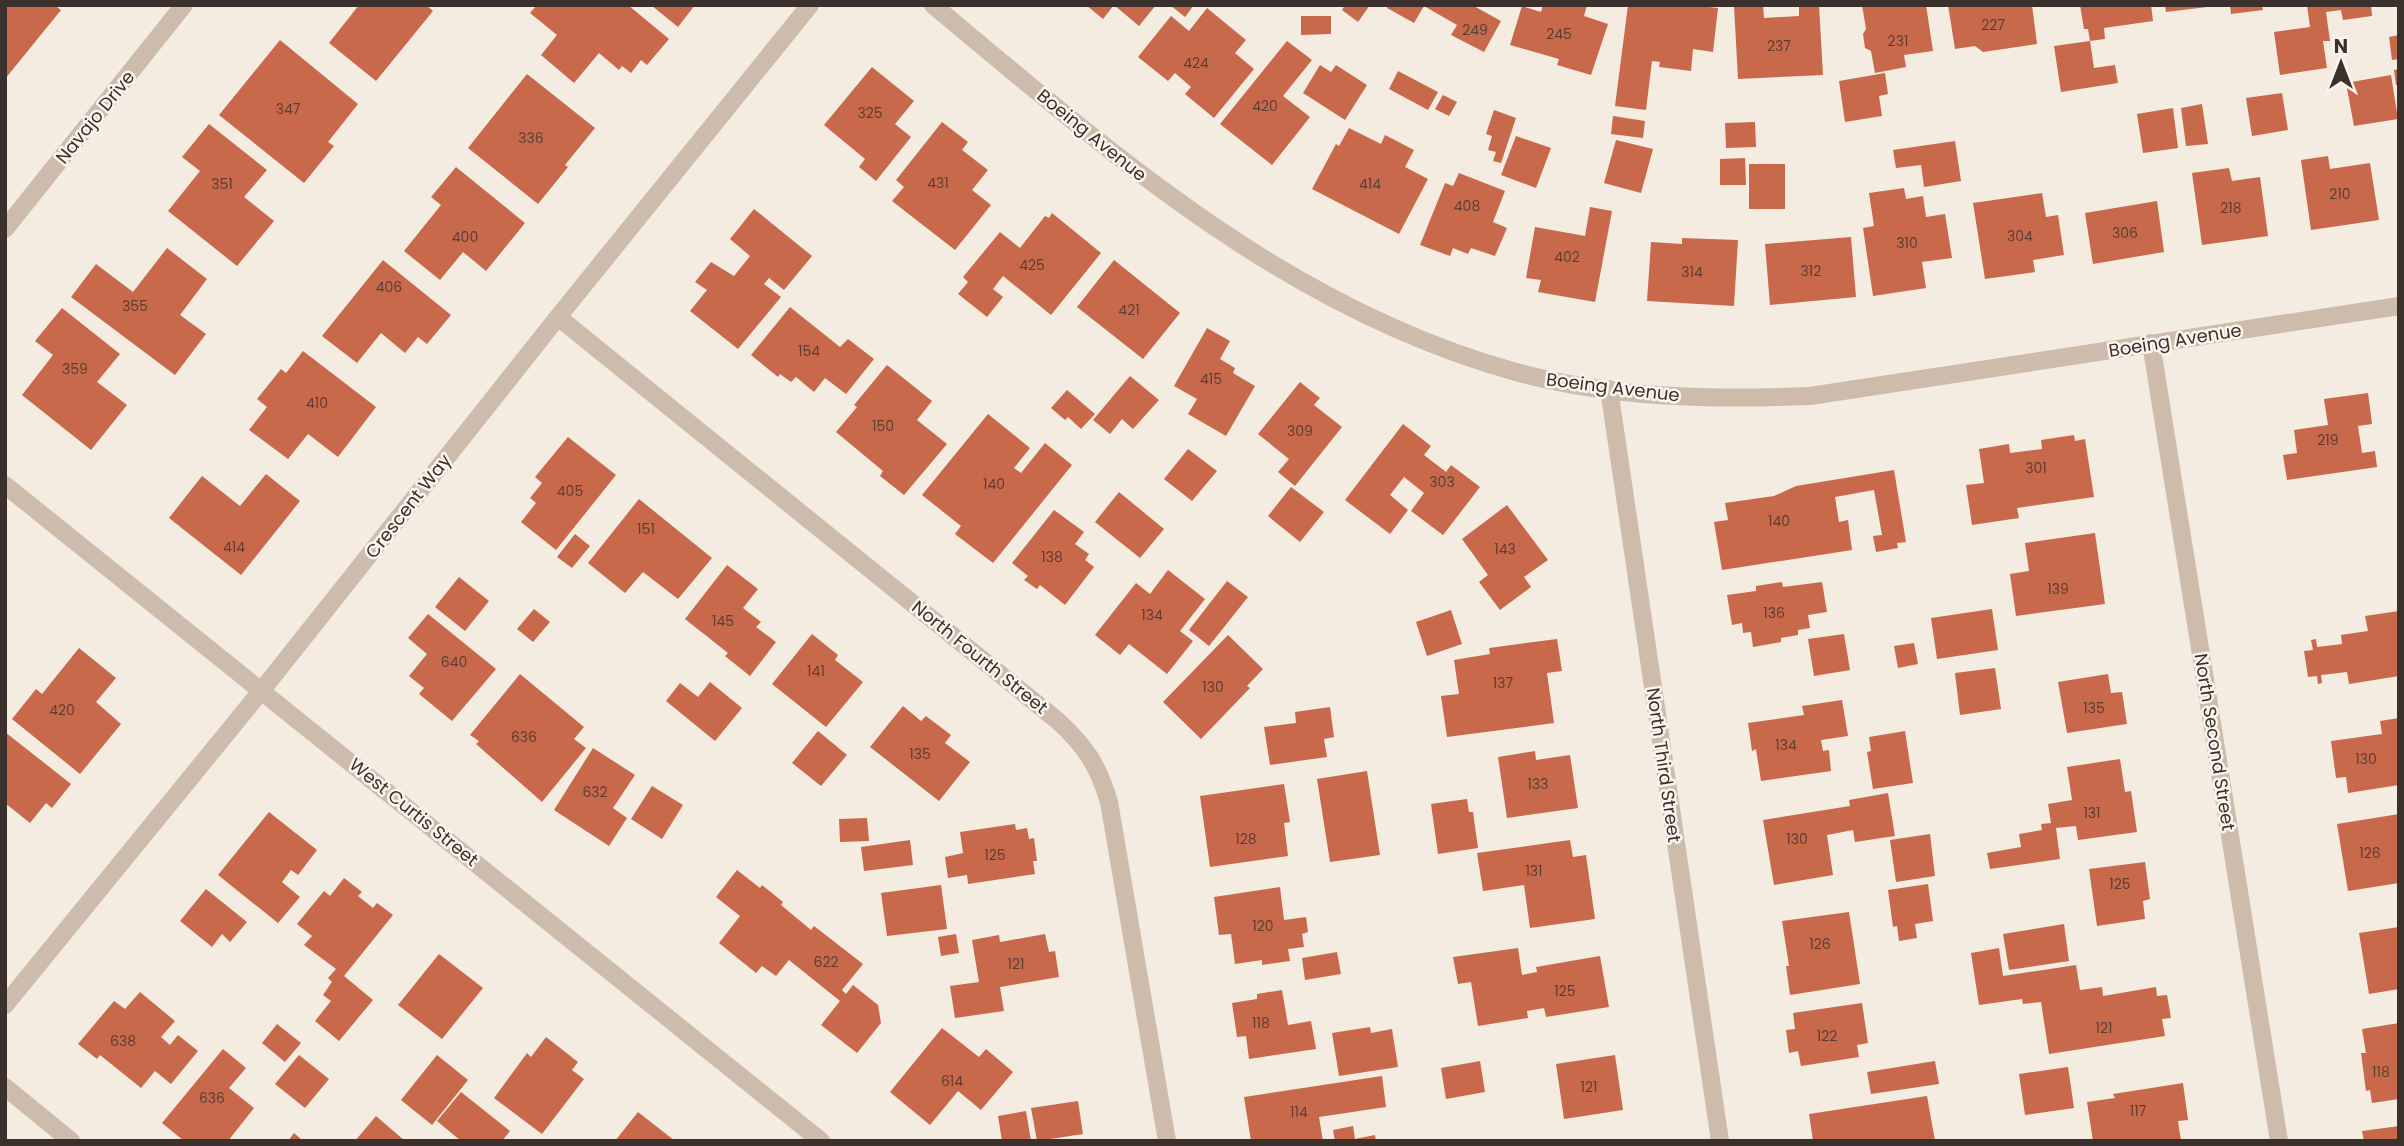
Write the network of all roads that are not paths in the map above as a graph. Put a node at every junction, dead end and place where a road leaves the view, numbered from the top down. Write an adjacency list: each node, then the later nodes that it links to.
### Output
1 (184, 5): 4 (street, Navajo Drive)
2 (810, 5): 6 (street, Crescent Way)
3 (933, 5): 8 (street, Boeing Avenue)
4 (5, 229)
5 (2399, 306): 7 (street, Boeing Avenue)
6 (558, 317): 10 (street, Crescent Way); 15 (street, North Fourth Street)
7 (2151, 343): 8 (street, Boeing Avenue); 17 (street, North Second Street)
8 (1609, 389): 16 (street, North Third Street)
9 (5, 485): 10 (street, West Curtis Street)
10 (262, 690): 11 (street, Crescent Way); 14 (street, West Curtis Street)
11 (5, 1005)
12 (5, 1087): 13 (street)
13 (71, 1141)
14 (821, 1141)
15 (1167, 1141)
16 (1720, 1141)
17 (2279, 1141)

